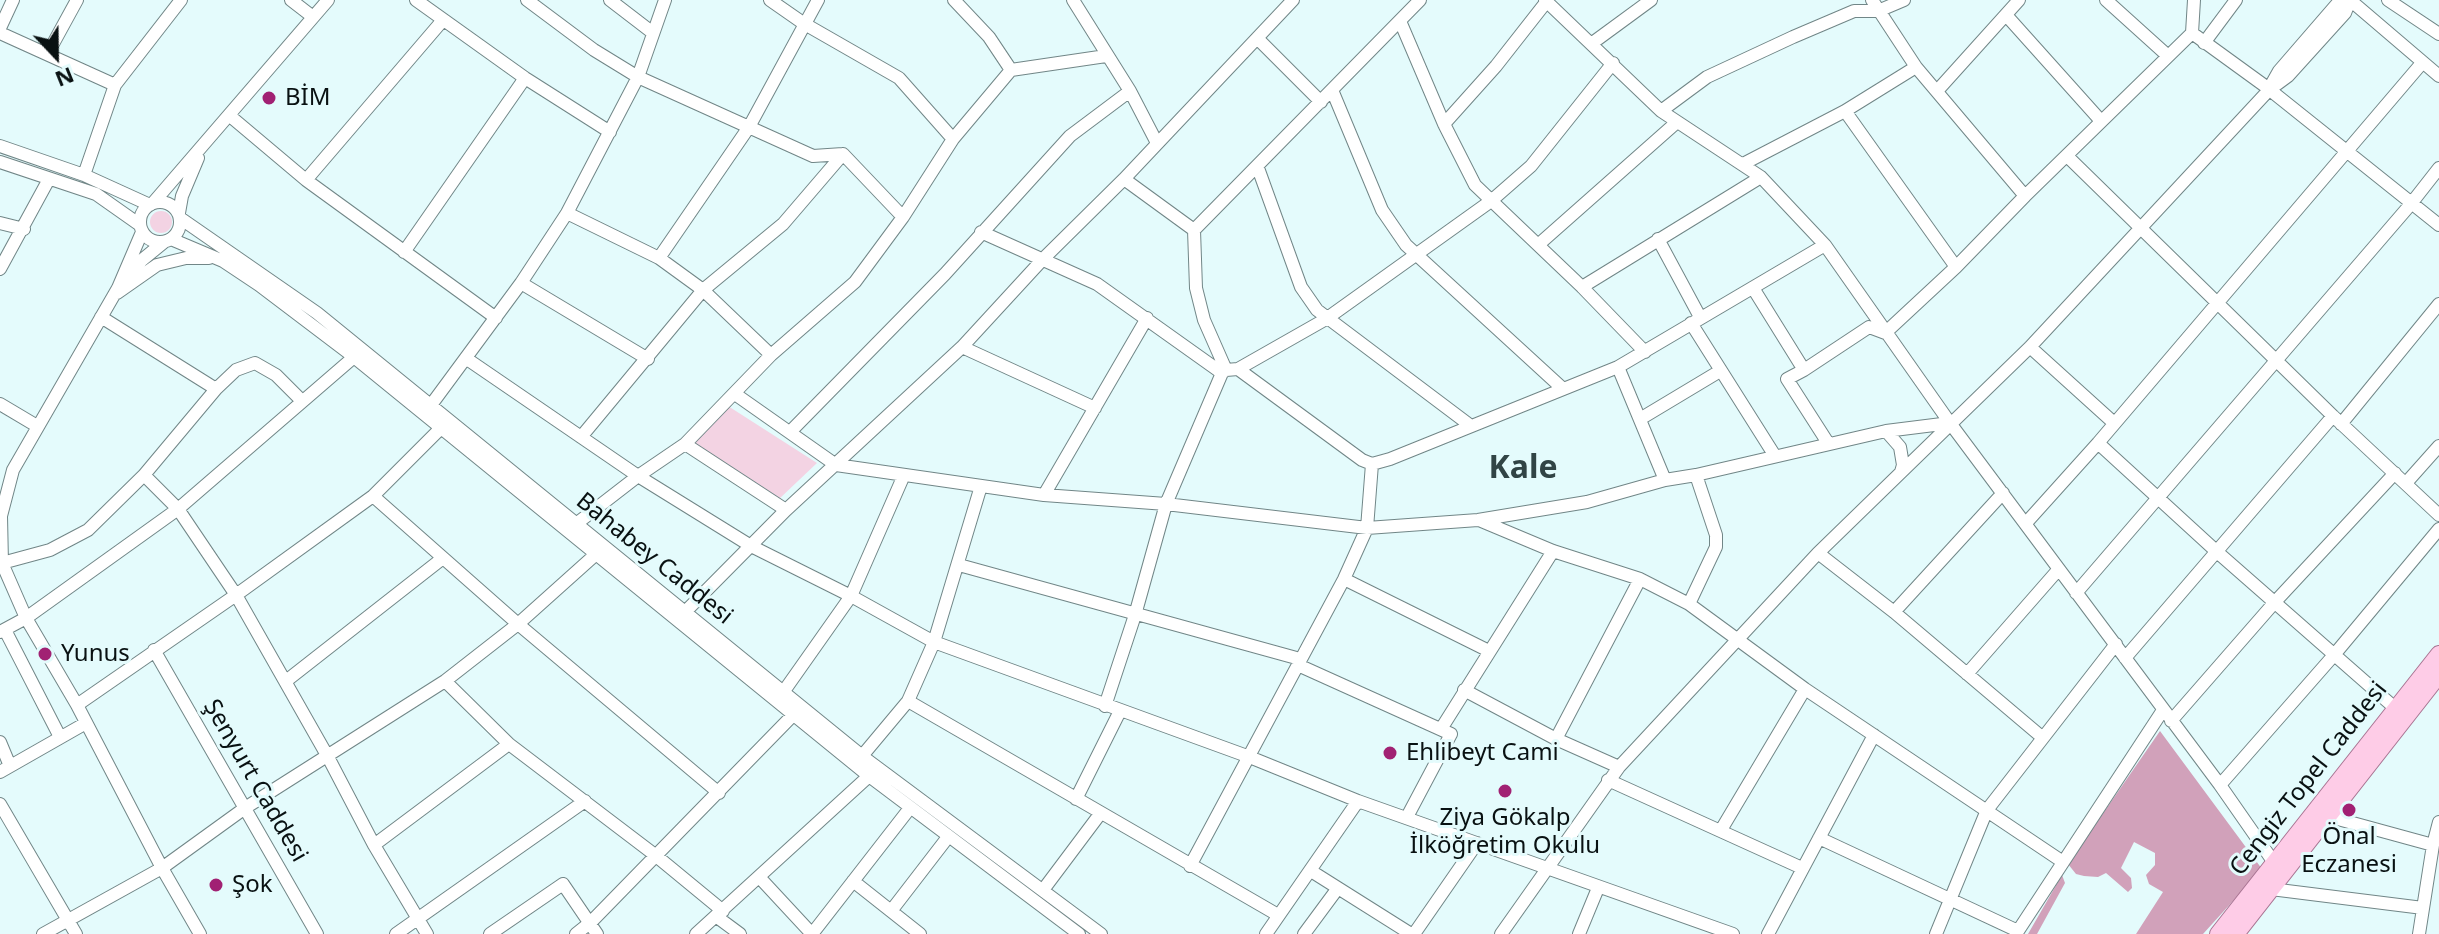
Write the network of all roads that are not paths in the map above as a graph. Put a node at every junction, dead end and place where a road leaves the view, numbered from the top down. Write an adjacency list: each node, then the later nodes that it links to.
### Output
1 (13, 0): 31 (street)
2 (77, 0): 38 (street)
3 (181, 0): 48 (street)
4 (291, 0): 27 (street)
5 (328, 0): 27 (street)
6 (416, 0): 28 (street)
7 (527, 0): 46 (street)
8 (610, 0): 32 (street)
9 (665, 0): 32 (street)
10 (770, 0): 30 (street)
11 (818, 0): 30 (street)
12 (954, 0): 44 (street)
13 (1293, 0): 35 (street)
14 (1420, 0): 29 (street)
15 (1651, 0): 37 (street)
16 (1904, 0): 25 (street)
17 (2019, 0): 26 (street)
18 (2106, 0): 40 (street)
19 (2194, 0): 33 (street)
20 (2236, 0): 36 (street)
21 (2350, 0): 42 (street); 50 (street)
22 (2388, 0): 34 (street)
23 (1546, 1): 37 (street); 59 (street)
24 (1079, 2): 39 (street)
25 (1875, 5): 43 (street); 54 (street)
26 (2006, 15): 52 (street); 57 (street)
27 (313, 17): 56 (street)
28 (443, 20): 47 (street); 77 (street)
29 (1400, 21): 49 (street); 59 (street)
30 (803, 23): 60 (street); 62 (street)
31 (0, 30): 38 (street)
32 (653, 33): 46 (street)
33 (2192, 33): 36 (street); 40 (street)
34 (2439, 34)
35 (1257, 38): 53 (street); 63 (street)
36 (2204, 43): 50 (street)
37 (1591, 44): 41 (street)
38 (48, 53): 48 (street)
39 (1106, 56): 44 (street); 51 (street)
40 (2168, 56): 57 (street)
41 (1613, 63): 54 (street); 79 (street)
42 (2422, 63): 45 (street); 67 (street)
43 (1916, 67): 52 (street); 55 (street)
44 (1011, 70): 62 (street)
45 (2439, 76)
46 (638, 77): 60 (street); 61 (street)
47 (525, 78): 61 (street); 96 (street)
48 (115, 85): 73 (street)
49 (1332, 90): 53 (street); 97 (street)
50 (2269, 90): 67 (street); 90 (street)
51 (1130, 91): 63 (street); 91 (street)
52 (1937, 91): 78 (street)
53 (1321, 102): 71 (street)
54 (1661, 111): 58 (street)
55 (1845, 111): 70 (street); 101 (street)
56 (230, 116): 65 (street); 77 (street)
57 (2101, 121): 68 (street)
58 (1677, 122): 70 (street); 94 (street)
59 (1444, 124): 79 (street)
60 (749, 127): 66 (street); 98 (street)
61 (610, 132): 82 (street)
62 (953, 139): 84 (street)
63 (1157, 143): 76 (street)
64 (0, 146): 73 (street)
65 (203, 148): 80 (street); 83 (street)
66 (843, 154): 84 (street); 106 (street)
67 (2347, 154): 81 (street); 108 (street)
68 (2067, 156): 78 (street); 90 (street)
69 (0, 162): 75 (street)
70 (1743, 164): 74 (street)
71 (1258, 168): 89 (street); 113 (street)
72 (2439, 168): 81 (street)
73 (84, 175): 80 (street)
74 (1761, 177): 92 (street); 95 (street)
75 (49, 179): 87 (street); 88 (street)
76 (1124, 179): 89 (street); 99 (street)
77 (306, 180): 96 (street)
78 (2025, 196): 101 (street)
79 (1491, 201): 94 (street); 97 (street)
80 (152, 204): 83 (street); 87 (street)
81 (2410, 205): 86 (street); 123 (street)
82 (567, 213): 98 (street); 103 (street)
83 (180, 215): 93 (street); 133 (street, Bahabey Caddesi)
84 (903, 217): 119 (street)
85 (0, 223): 88 (street)
86 (2439, 225)
87 (141, 228): 93 (street); 107 (street)
88 (24, 229): 102 (street)
89 (1194, 230): 126 (street)
90 (2141, 230): 108 (street); 117 (street)
91 (981, 232): 99 (street); 143 (street)
92 (1658, 239): 104 (street); 114 (street)
93 (168, 241): 100 (street, Bahabey Caddesi); 107 (street)
94 (1538, 245): 104 (street)
95 (1825, 245): 105 (street); 115 (street)
96 (404, 252): 111 (street)
97 (1416, 255): 113 (street); 128 (street)
98 (659, 258): 106 (street)
99 (1043, 259): 112 (street); 116 (street)
100 (223, 261): 107 (street); 120 (street, Bahabey Caddesi)
101 (1956, 267): 115 (street)
102 (0, 269)
103 (521, 283): 111 (street); 122 (street)
104 (1582, 287): 118 (street)
105 (1753, 288): 114 (street); 125 (street)
106 (703, 290): 119 (street); 122 (street)
107 (116, 291): 110 (street)
108 (2218, 302): 123 (street); 138 (street)
109 (2439, 304): 136 (street)
110 (101, 317): 129 (street); 139 (street)
111 (496, 318): 121 (street)
112 (1147, 318): 126 (street); 134 (street)
113 (1326, 319): 126 (street); 140 (street)
114 (1696, 320): 118 (street); 127 (street)
115 (1885, 333): 125 (street); 137 (street)
116 (962, 347): 134 (street); 151 (street)
117 (2030, 347): 137 (street); 138 (street)
118 (1645, 352): 124 (street)
119 (771, 355): 130 (street)
120 (354, 357): 131 (street); 141 (street, Bahabey Caddesi)
121 (467, 359): 133 (street); 144 (street)
122 (648, 359): 144 (street)
123 (2277, 360): 136 (street); 164 (street)
124 (1618, 367): 128 (street); 135 (street)
125 (1804, 370): 145 (street)
126 (1229, 371): 150 (street); 165 (street)
127 (1720, 371): 135 (street); 149 (street)
128 (1562, 388): 140 (street)
129 (216, 389): 131 (street); 154 (street)
130 (735, 394): 143 (street); 147 (street)
131 (302, 401): 166 (street)
132 (0, 404): 139 (street)
133 (431, 405): 171 (street, Bahabey Caddesi)
134 (1095, 408): 162 (street)
135 (1640, 419): 158 (street)
136 (2337, 420): 153 (street); 176 (street)
137 (1950, 423): 142 (street); 152 (street); 161 (street)
138 (2114, 423): 146 (street)
139 (37, 426): 180 (street)
140 (1471, 426): 150 (street)
141 (441, 428): 163 (street); 178 (street, Bahabey Caddesi)
142 (1886, 431): 145 (street); 152 (street)
143 (790, 432): 151 (street)
144 (581, 437): 157 (street)
145 (1828, 443): 149 (street)
146 (2098, 443): 164 (street); 170 (street)
147 (685, 444): 157 (street); 167 (street)
148 (2439, 446): 159 (street)
149 (1775, 456): 156 (street)
150 (1372, 464): 172 (street)
151 (836, 465): 155 (street); 167 (street)
152 (1901, 472): 177 (street)
153 (2395, 473): 159 (street); 188 (street)
154 (144, 475): 166 (street); 180 (street)
155 (904, 475): 160 (street); 187 (street)
156 (1696, 475): 158 (street); 189 (street)
157 (638, 476): 171 (street); 174 (street)
158 (1665, 480): 169 (street)
159 (2406, 483): 168 (street)
160 (981, 486): 162 (street); 181 (street)
161 (2003, 493): 170 (street); 191 (street)
162 (1044, 495): 165 (street)
163 (373, 496): 179 (street); 186 (street)
164 (2156, 497): 176 (street); 185 (street)
165 (1166, 504): 172 (street); 192 (street)
166 (178, 509): 186 (street); 193 (street)
167 (786, 510): 174 (street)
168 (2439, 515)
169 (1478, 520): 172 (street); 175 (street)
170 (2026, 523): 182 (street)
171 (576, 524): 190 (street, Bahabey Caddesi)
172 (1367, 528): 183 (street)
173 (2439, 529): 202 (street)
174 (751, 546): 187 (street); 190 (street)
175 (1553, 551): 184 (street); 200 (street)
176 (2216, 551): 188 (street); 203 (street)
177 (1818, 553): 191 (street); 196 (street)
178 (595, 555): 194 (street); 217 (street, Bahabey Caddesi)
179 (443, 558): 194 (street); 207 (street)
180 (2, 563): 193 (street)
181 (959, 565): 192 (street); 197 (street)
182 (2058, 570): 185 (street); 205 (street)
183 (1344, 579): 200 (street); 204 (street)
184 (1640, 579): 189 (street); 224 (street)
185 (2076, 593): 198 (street)
186 (236, 595): 199 (street); 207 (street)
187 (851, 596): 197 (street); 211 (street)
188 (2274, 603): 202 (street); 218 (street)
189 (1689, 604): 196 (street)
190 (685, 612): 211 (street, Bahabey Caddesi)
191 (1894, 612): 205 (street)
192 (1135, 615): 204 (street); 214 (street)
193 (26, 618): 195 (street); 213 (street)
194 (518, 624): 208 (street); 235 (street)
195 (2, 631): 222 (street)
196 (1739, 638): 209 (street); 230 (street)
197 (934, 642): 212 (street); 214 (street)
198 (2116, 644): 203 (street); 223 (street)
199 (154, 650): 213 (street); 240 (street, Şenyurt Caddesi)
200 (1489, 651): 210 (street)
201 (2439, 654): 215 (main road, Cengiz Topel Caddesi)
202 (2334, 655): 215 (street); 234 (street)
203 (2125, 658): 218 (street)
204 (1299, 662): 220 (street); 228 (street)
205 (1967, 674): 223 (street)
206 (2439, 675): 244 (main road, Cengiz Topel Caddesi)
207 (286, 681): 229 (street)
208 (445, 681): 226 (street); 229 (street)
209 (1805, 689): 221 (street); 247 (street)
210 (1464, 690): 220 (street); 224 (street)
211 (784, 691): 227 (street, Bahabey Caddesi)
212 (908, 701): 227 (street); 236 (street)
213 (77, 705): 219 (street)
214 (1105, 706): 216 (street)
215 (2395, 708): 255 (main road, Cengiz Topel Caddesi)
216 (1120, 711): 228 (street); 236 (street)
217 (794, 714): 232 (street, Bahabey Caddesi); 235 (street)
218 (2167, 715): 234 (street); 254 (street)
219 (86, 723): 222 (street); 258 (street)
220 (1441, 729): 245 (street)
221 (1874, 735): 242 (street); 249 (street)
222 (60, 737): 231 (street)
223 (2043, 738): 242 (street)
224 (1556, 739): 230 (street)
225 (0, 742): 231 (street)
226 (509, 744): 237 (street); 251 (street)
227 (862, 756): 266 (street, Bahabey Caddesi)
228 (1247, 756): 238 (street); 256 (street)
229 (328, 757): 240 (street); 251 (street)
230 (1619, 767): 233 (street)
231 (5, 769)
232 (869, 776): 241 (street, Bahabey Caddesi); 261 (street)
233 (1608, 780): 247 (street); 257 (street)
234 (2220, 785): 255 (street)
235 (719, 793): 253 (street)
236 (1076, 799): 243 (street)
237 (585, 801): 253 (street); 273 (street)
238 (1358, 801): 245 (street); 260 (street)
239 (0, 804): 272 (street)
240 (245, 808): 258 (street); 279 (street, Şenyurt Caddesi)
241 (910, 808): 248 (street, Bahabey Caddesi); 262 (street)
242 (1987, 810): 254 (street); 267 (street)
243 (1100, 814): 256 (street); 266 (street)
244 (2327, 816): 252 (street); 265 (main road, Cengiz Topel Caddesi)
245 (1407, 817): 250 (street)
246 (2439, 822): 252 (street)
247 (1721, 830): 259 (street)
248 (948, 837): 269 (street); 288 (street, Bahabey Caddesi)
249 (1819, 838): 259 (street); 267 (street)
250 (1477, 843): 257 (street); 292 (street)
251 (374, 845): 273 (street)
252 (2433, 845): 268 (street)
253 (655, 855): 270 (street); 274 (street)
254 (2063, 862): 275 (street)
255 (2275, 864): 298 (main road, Cengiz Topel Caddesi)
256 (1190, 866): 271 (street)
257 (1547, 866): 264 (street); 293 (street)
258 (162, 868): 272 (street); 278 (street)
259 (1802, 868): 296 (street)
260 (1311, 871): 263 (street); 271 (street)
261 (760, 878): 270 (street); 286 (street)
262 (853, 881): 269 (street); 286 (street)
263 (1338, 888): 291 (street); 292 (street)
264 (1598, 888): 294 (street); 295 (street)
265 (2271, 889): 268 (street); 299 (main road, Cengiz Topel Caddesi)
266 (1043, 890): 289 (street, Bahabey Caddesi)
267 (1950, 900): 275 (street); 297 (street)
268 (2423, 908): 300 (street)
269 (891, 911): 287 (street)
270 (720, 914): 284 (street); 285 (street)
271 (1278, 915): 290 (street)
272 (68, 920): 276 (street); 277 (street)
273 (418, 921): 280 (street); 281 (street)
274 (594, 928): 282 (street); 283 (street)
275 (2017, 933)
276 (43, 934)
277 (76, 934)
278 (200, 934)
279 (317, 934)
280 (396, 934)
281 (427, 934)
282 (490, 934)
283 (576, 934)
284 (696, 934)
285 (740, 934)
286 (812, 934)
287 (920, 934)
288 (1079, 934)
289 (1101, 934)
290 (1266, 934)
291 (1304, 934)
292 (1412, 934)
293 (1501, 934)
294 (1579, 934)
295 (1733, 934)
296 (1768, 934)
297 (1936, 934)
298 (2218, 934)
299 (2236, 934)
300 (2419, 934)

